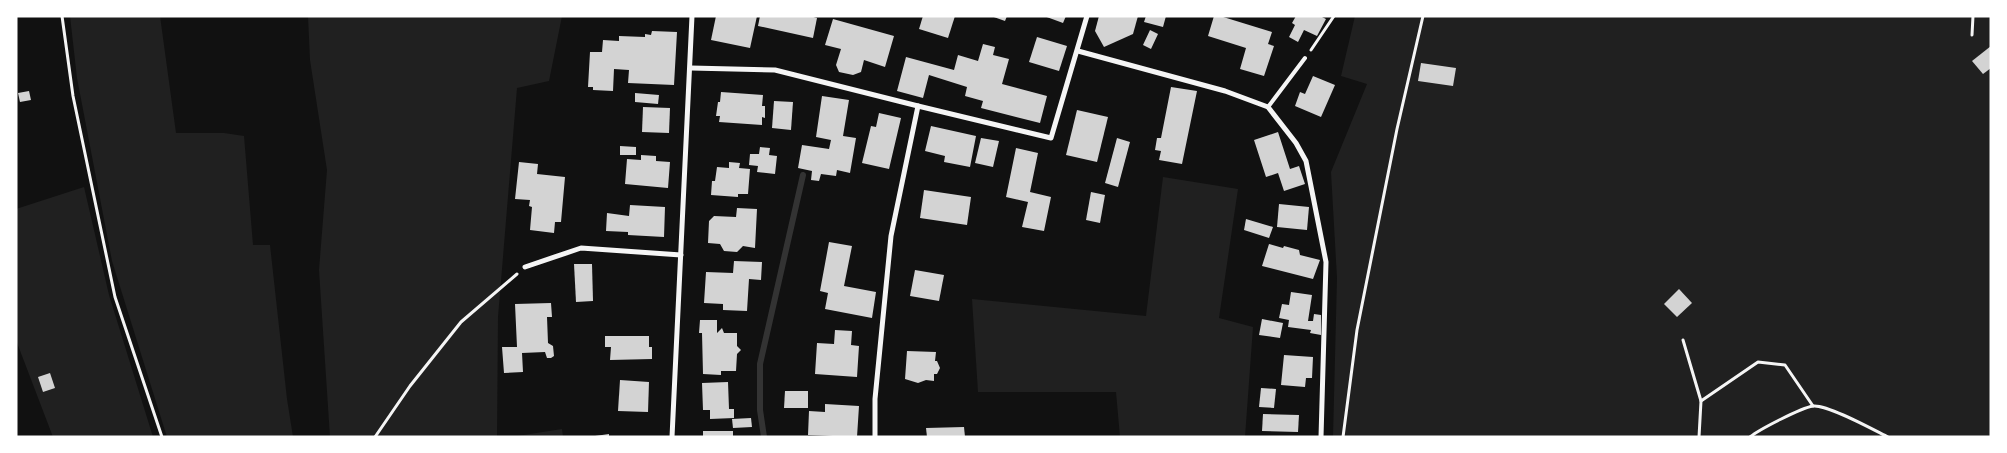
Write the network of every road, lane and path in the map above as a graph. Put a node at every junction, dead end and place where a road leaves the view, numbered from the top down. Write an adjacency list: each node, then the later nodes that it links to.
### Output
1 (62, 16): 18 (path)
2 (692, 16): 10 (street)
3 (1087, 16): 8 (street)
4 (1334, 16): 9 (path)
5 (1423, 16): 23 (path)
6 (1973, 16): 7 (path)
7 (1972, 35)
8 (1078, 50): 11 (street); 12 (street)
9 (1304, 58): 12 (lane)
10 (691, 68): 11 (street); 13 (street)
11 (918, 106): 21 (street)
12 (1268, 107): 22 (street)
13 (681, 255): 14 (street); 20 (street)
14 (525, 267): 19 (path)
15 (1683, 340): 16 (path)
16 (1701, 401): 17 (path); 24 (path)
17 (1813, 406): 25 (path); 26 (path)
18 (162, 437)
19 (375, 437)
20 (672, 437)
21 (875, 437)
22 (1321, 437)
23 (1343, 437)
24 (1699, 437)
25 (1750, 437)
26 (1888, 437)

